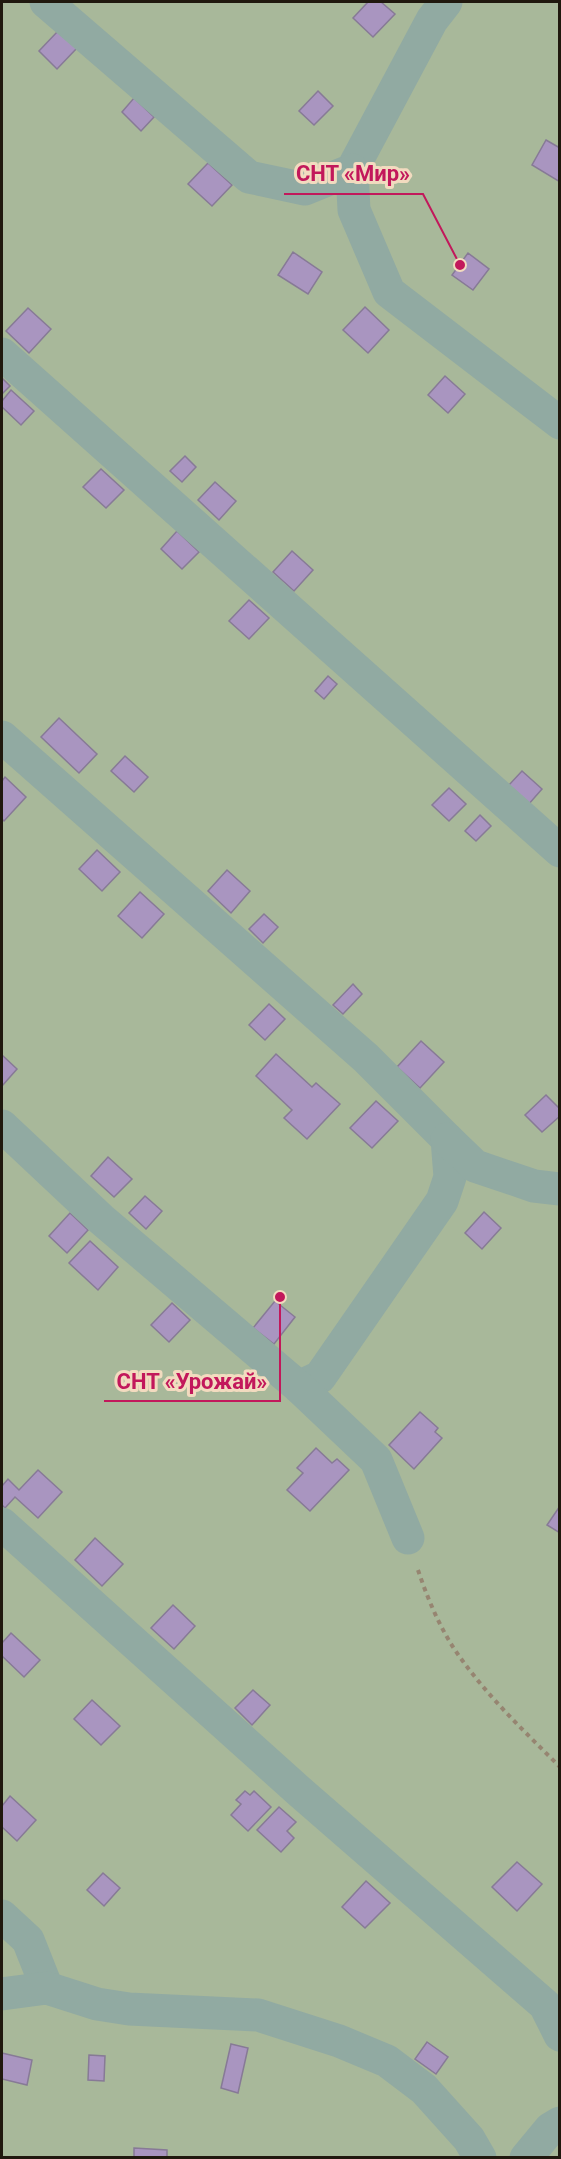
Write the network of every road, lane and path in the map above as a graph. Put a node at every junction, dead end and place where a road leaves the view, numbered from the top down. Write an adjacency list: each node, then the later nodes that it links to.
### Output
1 (46, 2): 3 (lane)
2 (446, 2): 3 (lane)
3 (352, 170): 5 (lane)
4 (2, 354): 7 (lane)
5 (560, 423)
6 (2, 737): 9 (lane)
7 (560, 851)
8 (2, 1126): 11 (lane)
9 (447, 1139): 10 (lane); 11 (lane)
10 (560, 1189)
11 (299, 1387): 13 (lane)
12 (2, 1524): 18 (lane)
13 (408, 1538): 14 (path)
14 (560, 1767)
15 (2, 1916): 16 (lane)
16 (47, 1989): 17 (lane); 20 (lane)
17 (2, 1994)
18 (560, 2035)
19 (556, 2121): 21 (lane)
20 (480, 2157)
21 (526, 2157)

